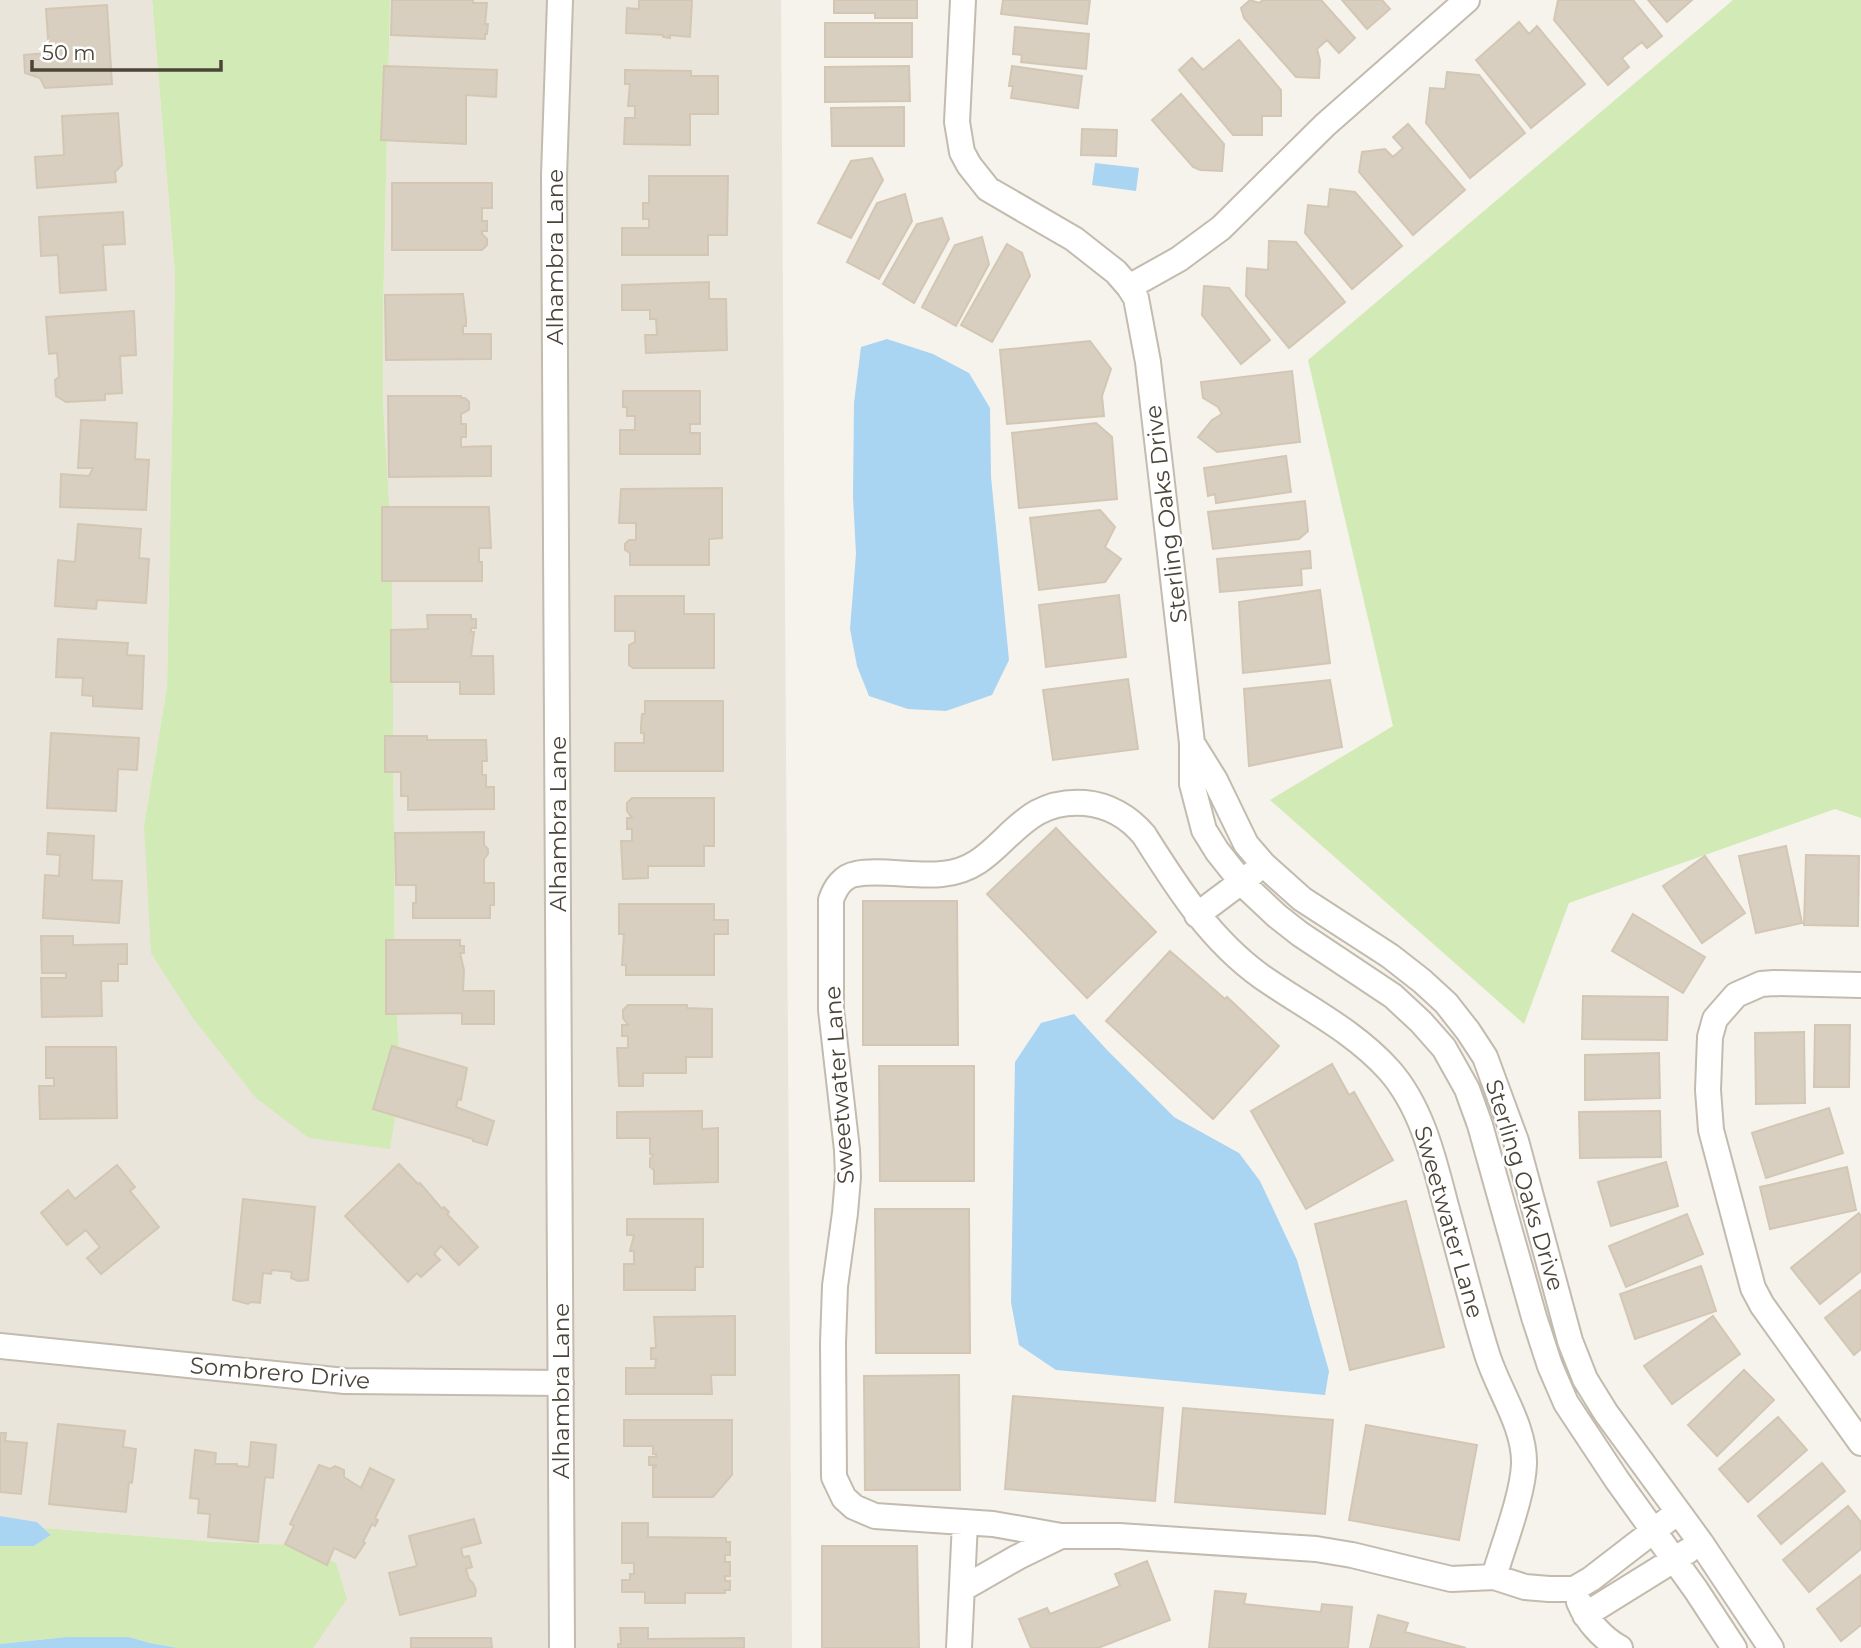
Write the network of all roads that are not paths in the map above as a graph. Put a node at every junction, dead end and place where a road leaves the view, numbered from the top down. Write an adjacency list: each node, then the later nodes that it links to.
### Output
1 (560, 0): 11 (street, Alhambra Lane)
2 (963, 0): 4 (street, Sterling Oaks Drive)
3 (1466, 0): 4 (street)
4 (1129, 287): 5 (street, Sterling Oaks Drive)
5 (1192, 743): 6 (street, Sterling Oaks Drive); 7 (street, Sterling Oaks Drive)
6 (1264, 865): 7 (street); 13 (street, Sterling Oaks Drive)
7 (1241, 881): 8 (street); 15 (street, Sterling Oaks Drive)
8 (1198, 915): 14 (street, Sweetwater Lane); 19 (street, Sweetwater Lane)
9 (1861, 985): 12 (street)
10 (0, 1346): 11 (street, Sombrero Drive)
11 (561, 1384): 23 (street, Alhambra Lane)
12 (1861, 1443)
13 (1678, 1512): 15 (street); 17 (street, Sterling Oaks Drive)
14 (965, 1522): 16 (street, Sweetwater Lane); 20 (street)
15 (1653, 1531): 18 (street, Sterling Oaks Drive); 21 (street)
16 (1061, 1536): 19 (street, Sweetwater Lane); 20 (street, Sweetwater Lane)
17 (1701, 1543): 18 (street); 27 (street, Sterling Oaks Drive)
18 (1675, 1560): 22 (street); 26 (street, Sterling Oaks Drive)
19 (1494, 1577): 21 (street, Sweetwater Lane)
20 (962, 1589): 24 (street)
21 (1574, 1589): 22 (street)
22 (1585, 1615): 25 (street)
23 (562, 1648)
24 (959, 1648)
25 (1620, 1648)
26 (1734, 1648)
27 (1771, 1648)

